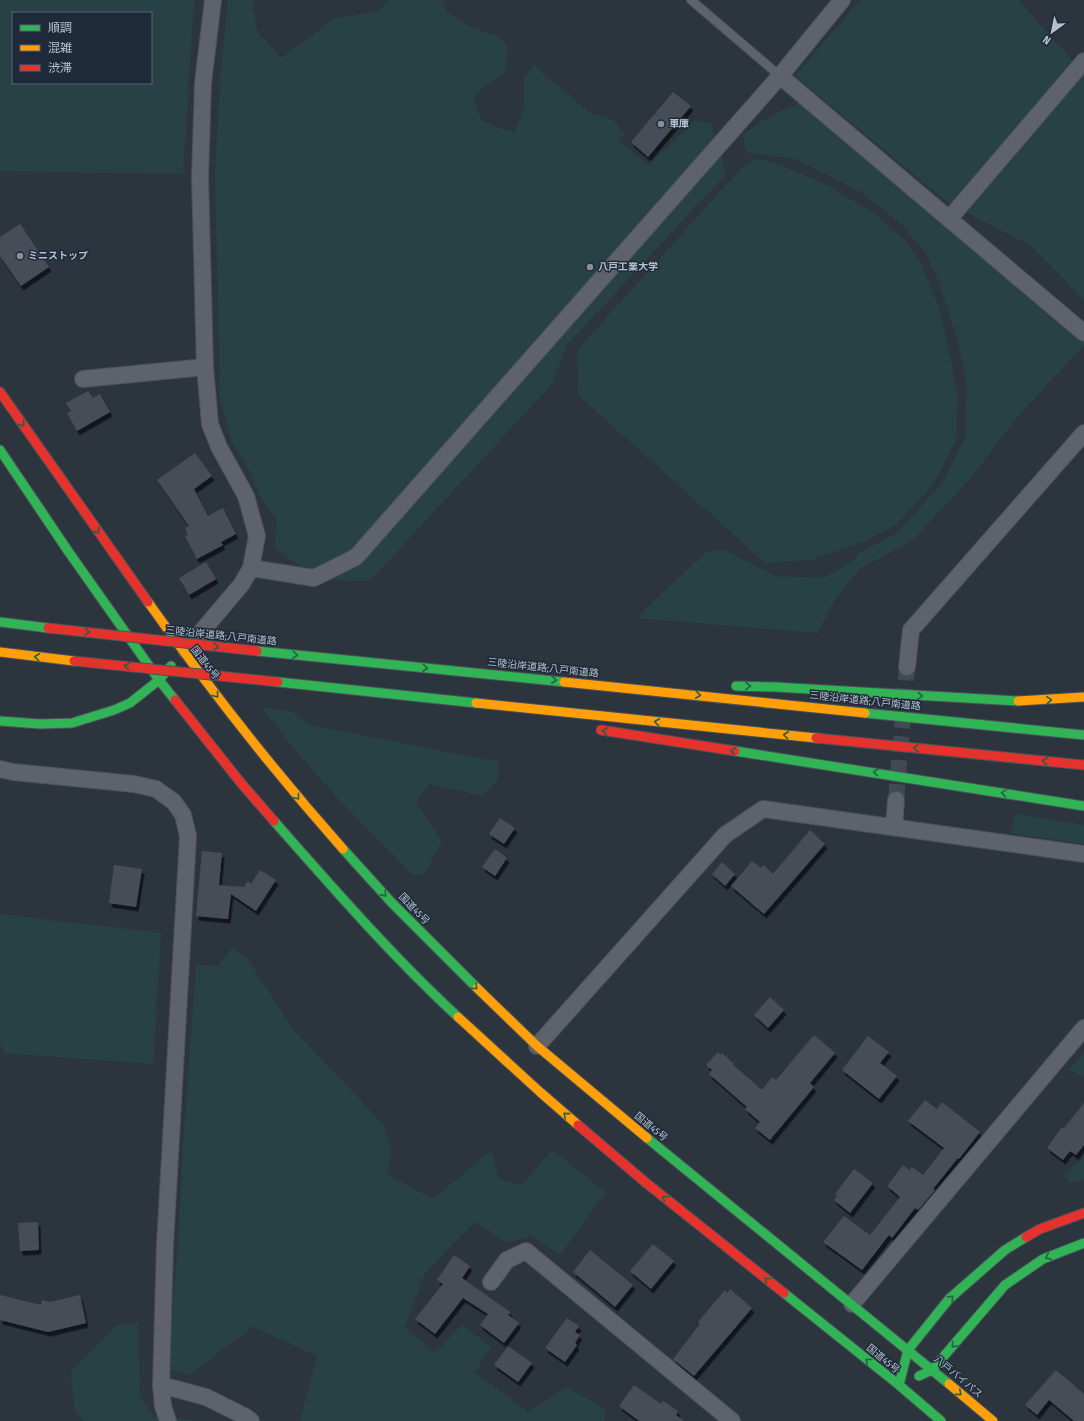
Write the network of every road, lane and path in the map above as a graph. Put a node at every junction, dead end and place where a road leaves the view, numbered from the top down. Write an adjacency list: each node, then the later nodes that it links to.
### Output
1 (213, 0): 8 (street)
2 (691, 0): 5 (lane)
3 (842, 0): 5 (street)
4 (1084, 61): 6 (street)
5 (780, 76): 6 (street); 13 (street)
6 (949, 219): 7 (street)
7 (1084, 333)
8 (205, 367): 9 (street); 13 (street)
9 (83, 379)
10 (0, 392): 16 (main road, 国道45号, one-way to 16)
11 (1084, 433): 17 (street)
12 (0, 450): 18 (main road, 国道45号)
13 (251, 568): 16 (street)
14 (0, 622): 19 (main road, 三陸沿岸道路;八戸南道路, one-way to 19, bridge)
15 (0, 652): 22 (main road, one-way to 15, bridge)
16 (184, 653): 18 (main road); 35 (main road, 国道45号, one-way to 35)
17 (907, 667)
18 (159, 680): 25 (main road); 43 (main road, 国道45号, one-way to 18)
19 (597, 684): 20 (main road); 27 (main road, 三陸沿岸道路;八戸南道路, one-way to 27)
20 (690, 686)
21 (728, 686): 23 (main road, one-way to 23)
22 (392, 696): 24 (main road); 28 (main road, one-way to 22)
23 (1084, 697)
24 (515, 716)
25 (0, 721)
26 (592, 729): 31 (main road, one-way to 26)
27 (1084, 735)
28 (1084, 765)
29 (0, 769): 42 (street)
30 (896, 800): 32 (street)
31 (1084, 806)
32 (894, 827): 33 (street); 35 (street)
33 (1084, 854)
34 (1084, 1028): 39 (street)
35 (537, 1046): 39 (main road, 国道45号)
36 (1084, 1212): 40 (main road, one-way to 36)
37 (1084, 1243): 41 (main road, one-way to 41)
38 (491, 1282): 46 (street)
39 (852, 1304): 40 (main road, 国道45号)
40 (908, 1350): 41 (main road, 八戸バイパス); 43 (main road)
41 (932, 1370): 43 (main road); 48 (main road, 八戸バイパス, one-way to 48)
42 (161, 1385): 44 (street); 45 (street)
43 (899, 1385): 47 (main road)
44 (168, 1421)
45 (250, 1421)
46 (732, 1421)
47 (941, 1421)
48 (993, 1421)

